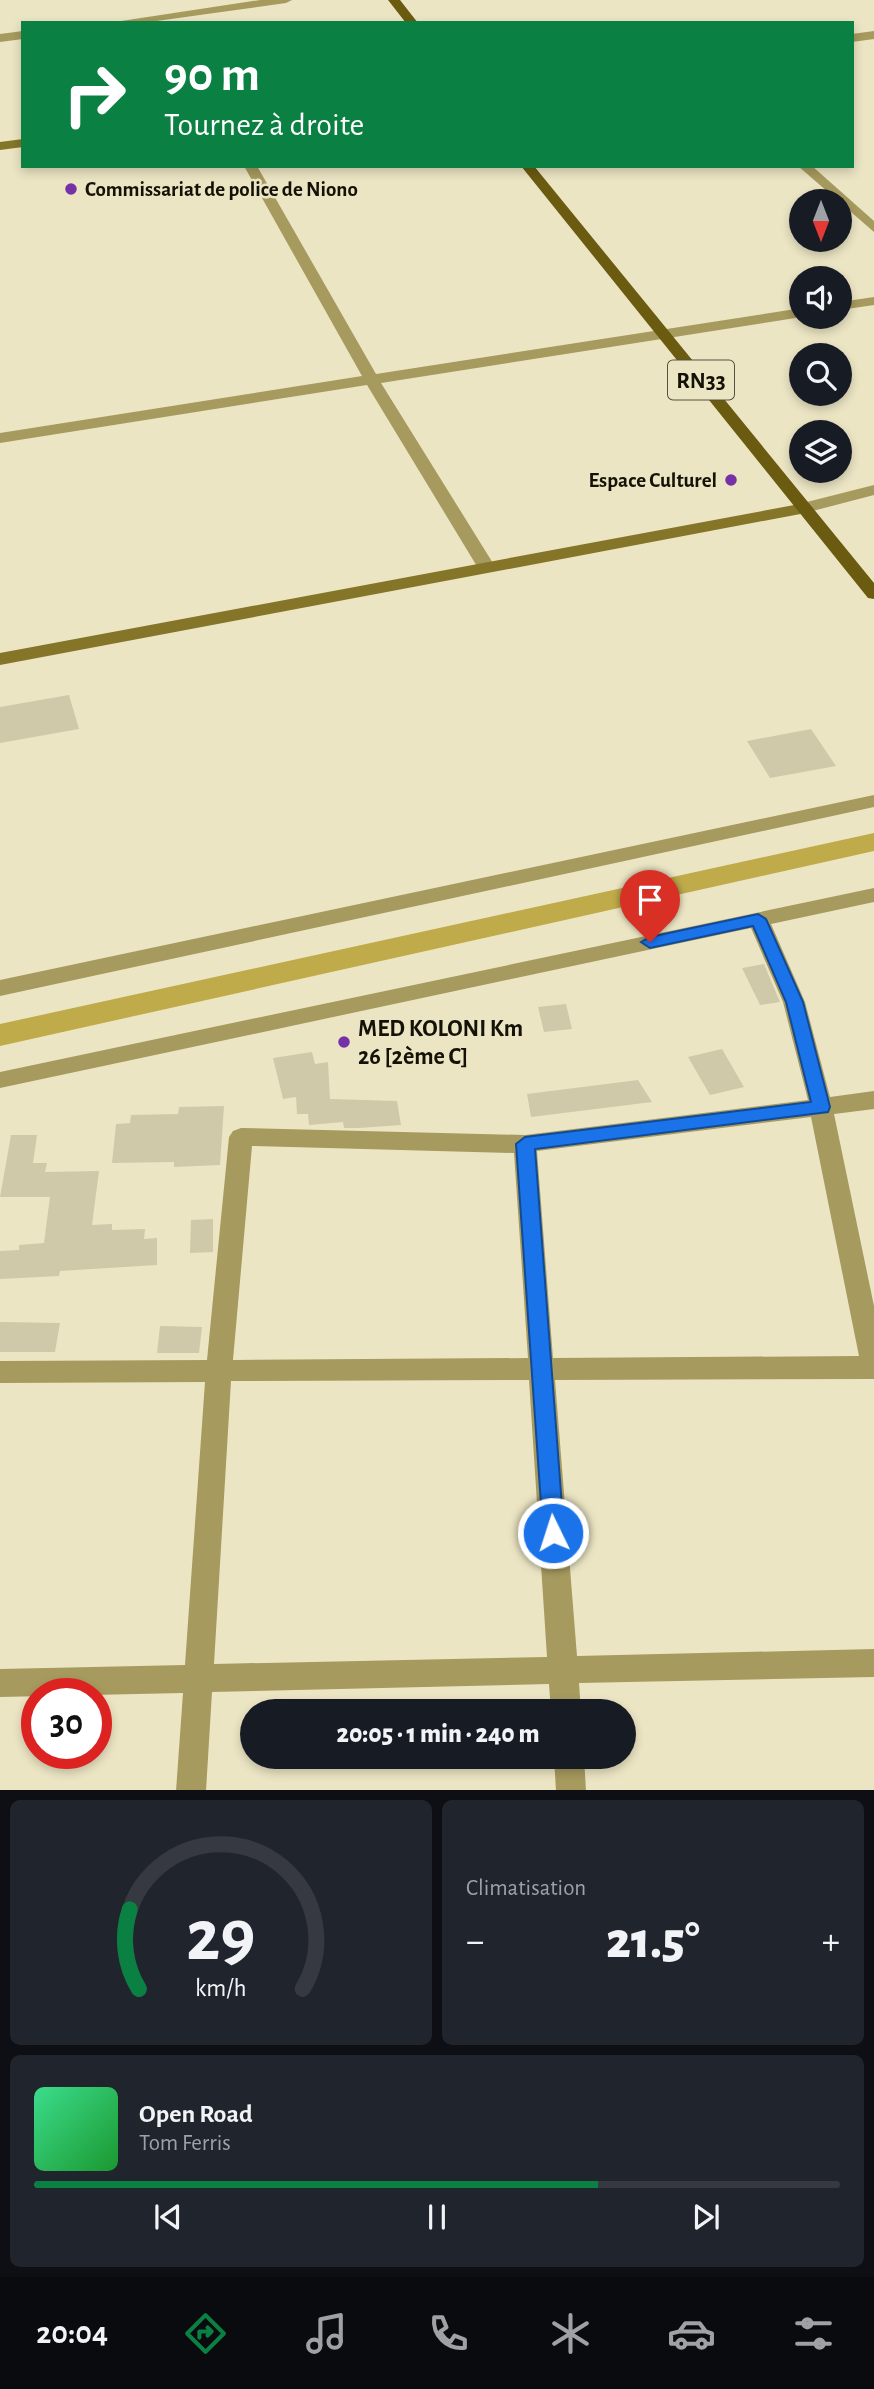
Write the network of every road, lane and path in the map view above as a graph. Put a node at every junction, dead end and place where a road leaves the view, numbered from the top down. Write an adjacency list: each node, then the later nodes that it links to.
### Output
1 (168, 0): 4 (street)
2 (286, 0): 4 (street)
3 (394, 0): 7 (main road)
4 (192, 12): 5 (street); 6 (street)
5 (128, 21)
6 (203, 21)
7 (410, 21)
8 (21, 35): 10 (street)
9 (874, 36): 11 (street)
10 (0, 38)
11 (854, 38)
12 (21, 143): 13 (street)
13 (0, 146)
14 (251, 168): 22 (street)
15 (529, 168): 21 (main road, RN33)
16 (806, 168): 17 (street)
17 (874, 228)
18 (874, 301): 19 (street)
19 (852, 304)
20 (789, 314): 21 (street)
21 (662, 332): 22 (street); 25 (main road, RN33)
22 (371, 379): 23 (street); 26 (street)
23 (0, 438)
24 (874, 490): 25 (street)
25 (805, 508): 26 (street); 27 (main road, RN33)
26 (487, 568): 28 (street)
27 (874, 594)
28 (0, 659)
29 (874, 801): 32 (street)
30 (874, 895): 31 (street)
31 (758, 919): 33 (street); 35 (street)
32 (0, 988)
33 (0, 1080)
34 (874, 1100): 35 (street)
35 (821, 1107): 36 (street); 37 (street)
36 (525, 1144): 38 (street); 39 (street)
37 (874, 1367): 38 (street)
38 (542, 1369): 39 (street); 42 (street)
39 (219, 1370): 40 (street); 43 (street)
40 (0, 1372)
41 (874, 1663): 42 (street)
42 (563, 1670): 43 (street); 45 (street)
43 (198, 1678): 44 (street); 47 (street)
44 (0, 1683)
45 (565, 1699)
46 (570, 1769): 48 (street)
47 (191, 1790)
48 (571, 1790)

